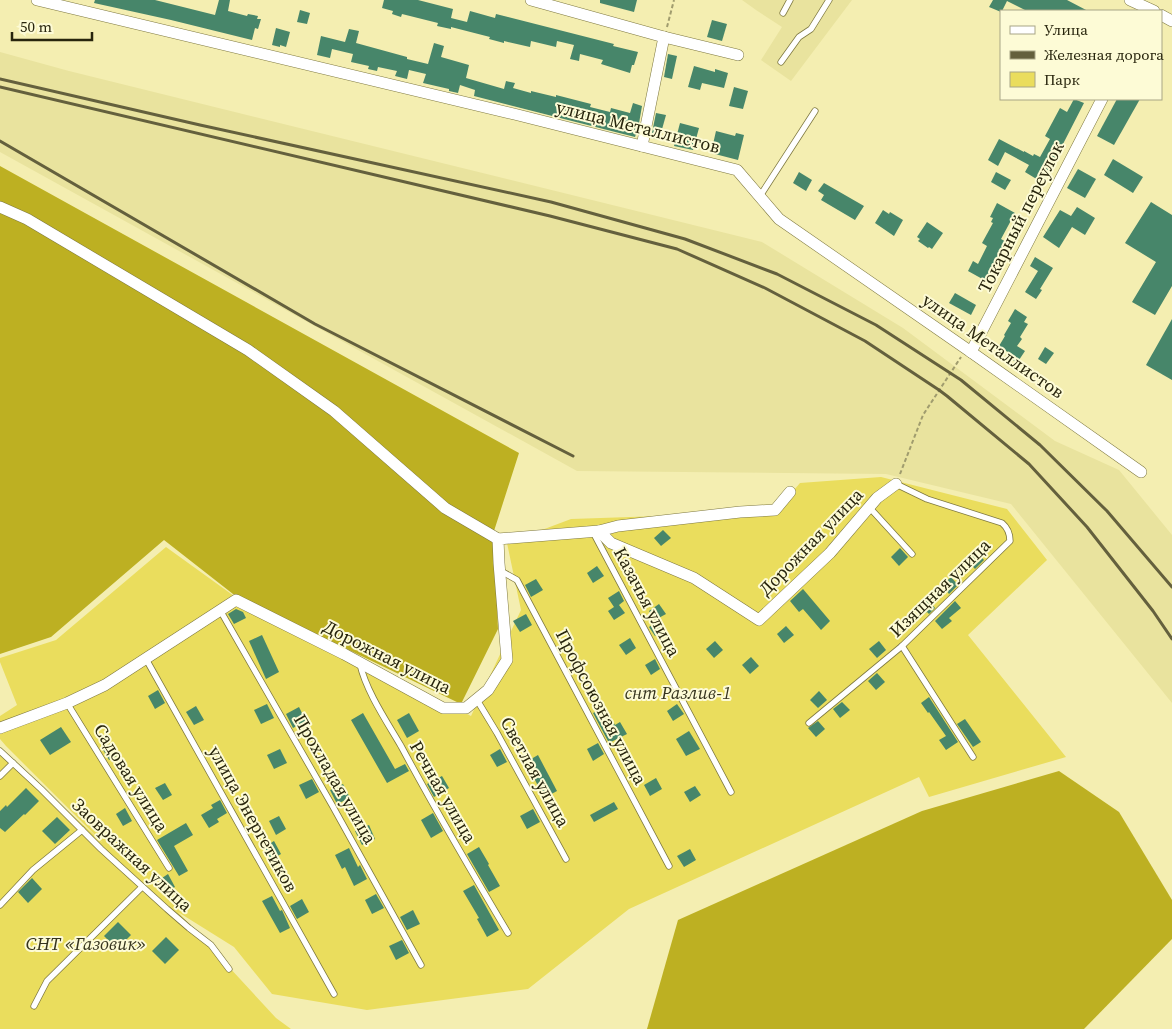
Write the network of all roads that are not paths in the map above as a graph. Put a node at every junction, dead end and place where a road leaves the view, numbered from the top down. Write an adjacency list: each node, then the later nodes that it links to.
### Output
1 (37, 0): 13 (street, улица Металлистов)
2 (531, 0): 8 (street)
3 (790, 0): 7 (lane)
4 (829, 0): 10 (lane)
5 (1130, 0): 6 (street)
6 (1151, 8)
7 (783, 13)
8 (664, 37): 9 (street); 13 (street)
9 (738, 55)
10 (781, 62)
11 (1101, 100): 16 (street, Токарный переулок)
12 (815, 111): 14 (lane)
13 (642, 146): 14 (street, улица Металлистов)
14 (760, 196): 16 (street, улица Металлистов)
15 (0, 207): 22 (street)
16 (969, 350): 17 (street, улица Металлистов)
17 (1141, 472)
18 (896, 484): 20 (street, Дорожная улица); 26 (lane, Изящная улица)
19 (790, 492): 21 (street)
20 (869, 508): 21 (street, Дорожная улица); 23 (lane)
21 (596, 532): 22 (street); 37 (lane, Казачья улица)
22 (498, 538): 24 (street, Дорожная улица)
23 (912, 554)
24 (499, 570): 29 (street, Дорожная улица); 40 (lane, Профсоюзная улица)
25 (220, 610): 27 (street, Дорожная улица); 28 (street, Дорожная улица); 45 (lane, Прохладая улица)
26 (902, 646): 31 (lane, Изящная улица); 34 (lane)
27 (146, 658): 30 (street, Дорожная улица); 47 (lane, улица Энергетиков)
28 (360, 662): 29 (street, Дорожная улица); 44 (lane, Речная улица)
29 (477, 700): 39 (lane, Светлая улица)
30 (67, 704): 32 (street, Дорожная улица); 41 (lane, Садовая улица)
31 (810, 723)
32 (0, 728)
33 (0, 751): 35 (lane, Заовражная улица)
34 (973, 757)
35 (13, 763): 36 (lane); 38 (lane, Заовражная улица)
36 (0, 776)
37 (731, 792)
38 (82, 830): 42 (lane, Заовражная улица); 43 (lane)
39 (566, 859)
40 (670, 866)
41 (168, 868)
42 (142, 887): 46 (lane, Заовражная улица); 48 (lane)
43 (0, 905)
44 (508, 933)
45 (421, 965)
46 (229, 969)
47 (334, 994)
48 (34, 1006)

